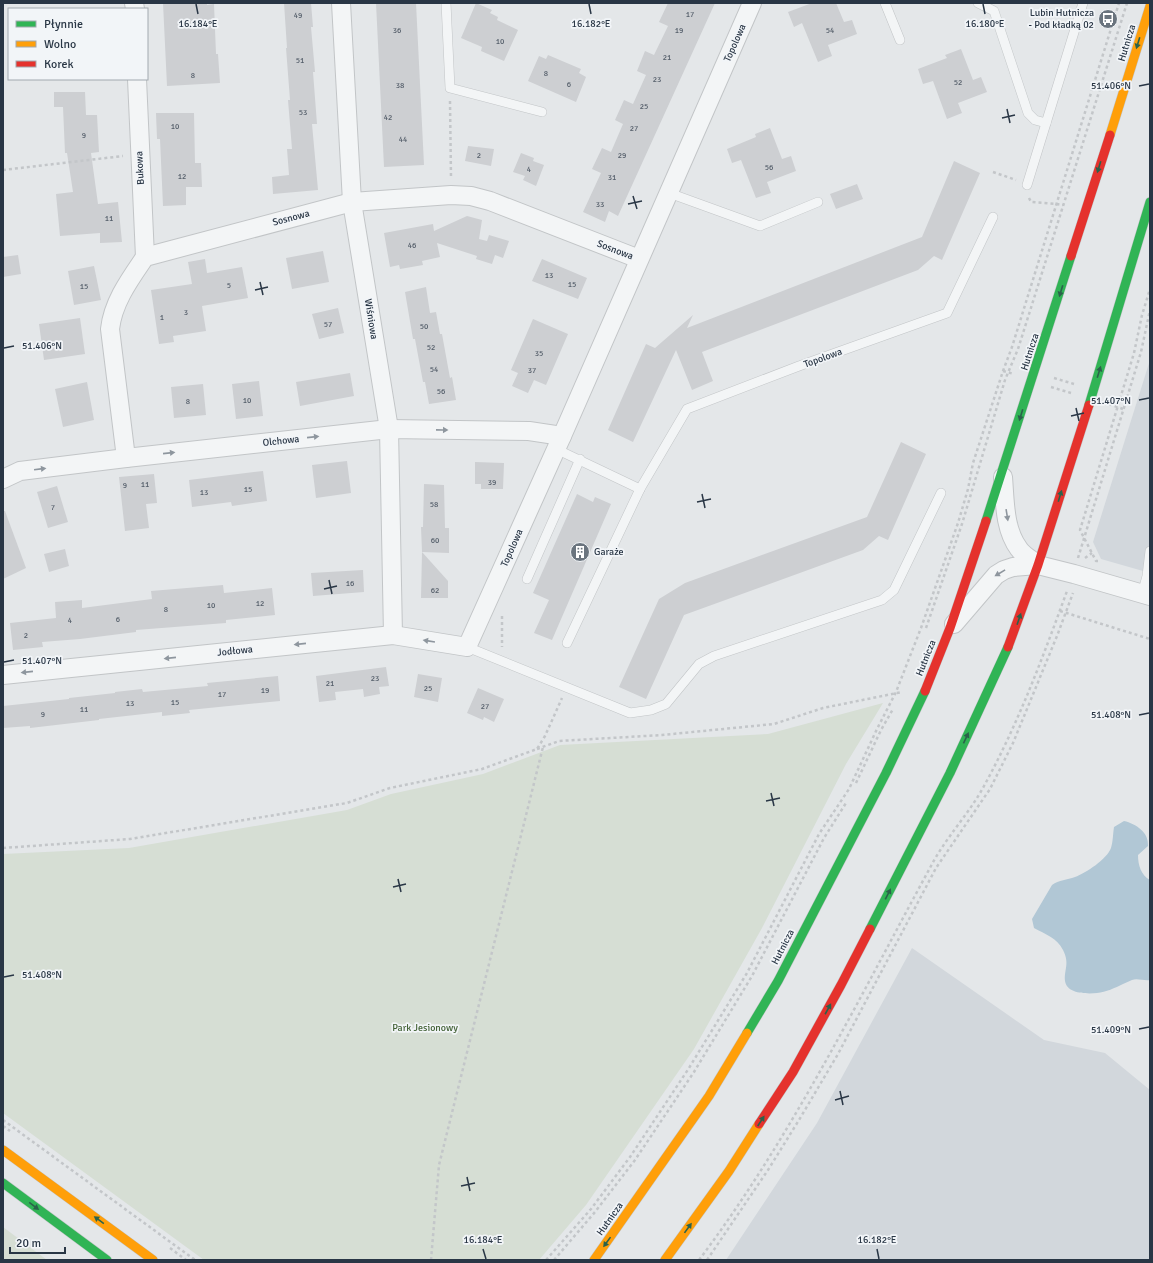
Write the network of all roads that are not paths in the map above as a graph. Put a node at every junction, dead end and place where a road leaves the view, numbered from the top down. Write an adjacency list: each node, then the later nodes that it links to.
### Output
1 (341, 3): 14 (street, Wiśniowa)
2 (446, 3): 10 (lane)
3 (752, 3): 13 (street, Topolowa)
4 (885, 3): 8 (lane)
5 (978, 3): 11 (lane)
6 (1083, 3): 11 (lane)
7 (1150, 6): 24 (main road, Hutnicza, one-way to 24)
8 (900, 40)
9 (137, 80): 18 (street, Bukowa)
10 (542, 112)
11 (1046, 123): 12 (lane)
12 (1027, 185)
13 (669, 194): 15 (lane); 19 (street, Topolowa)
14 (352, 202): 18 (street, Sosnowa); 19 (street, Sosnowa); 20 (street, Wiśniowa)
15 (818, 202)
16 (1150, 202): 29 (main road, one-way to 16)
17 (993, 217): 26 (lane, Topolowa)
18 (145, 257): 22 (street)
19 (639, 259): 21 (street, Topolowa)
20 (389, 429): 21 (street, Olchowa, one-way to 21); 22 (street, Olchowa, one-way to 20); 33 (street, Wiśniowa)
21 (559, 443): 23 (lane); 35 (street, Topolowa)
22 (126, 458): 25 (street, Olchowa, one-way to 22)
23 (580, 459): 26 (lane); 30 (lane)
24 (1002, 476): 29 (street, one-way to 29); 32 (main road, Hutnicza)
25 (3, 479)
26 (640, 489): 34 (lane, Topolowa)
27 (941, 493): 35 (lane)
28 (1150, 551): 31 (lane)
29 (1038, 565): 31 (street); 32 (street, one-way to 32); 42 (main road, one-way to 29)
30 (527, 579)
31 (1146, 595)
32 (950, 628): 41 (main road, Hutnicza, one-way to 41)
33 (393, 635): 35 (street, Jodłowa, one-way to 33); 36 (street, Jodłowa, one-way to 36)
34 (568, 643)
35 (467, 647)
36 (3, 675)
37 (3, 1150): 40 (main road, one-way to 37)
38 (3, 1183): 39 (main road, one-way to 39)
39 (107, 1260)
40 (153, 1260)
41 (594, 1260)
42 (665, 1260)

